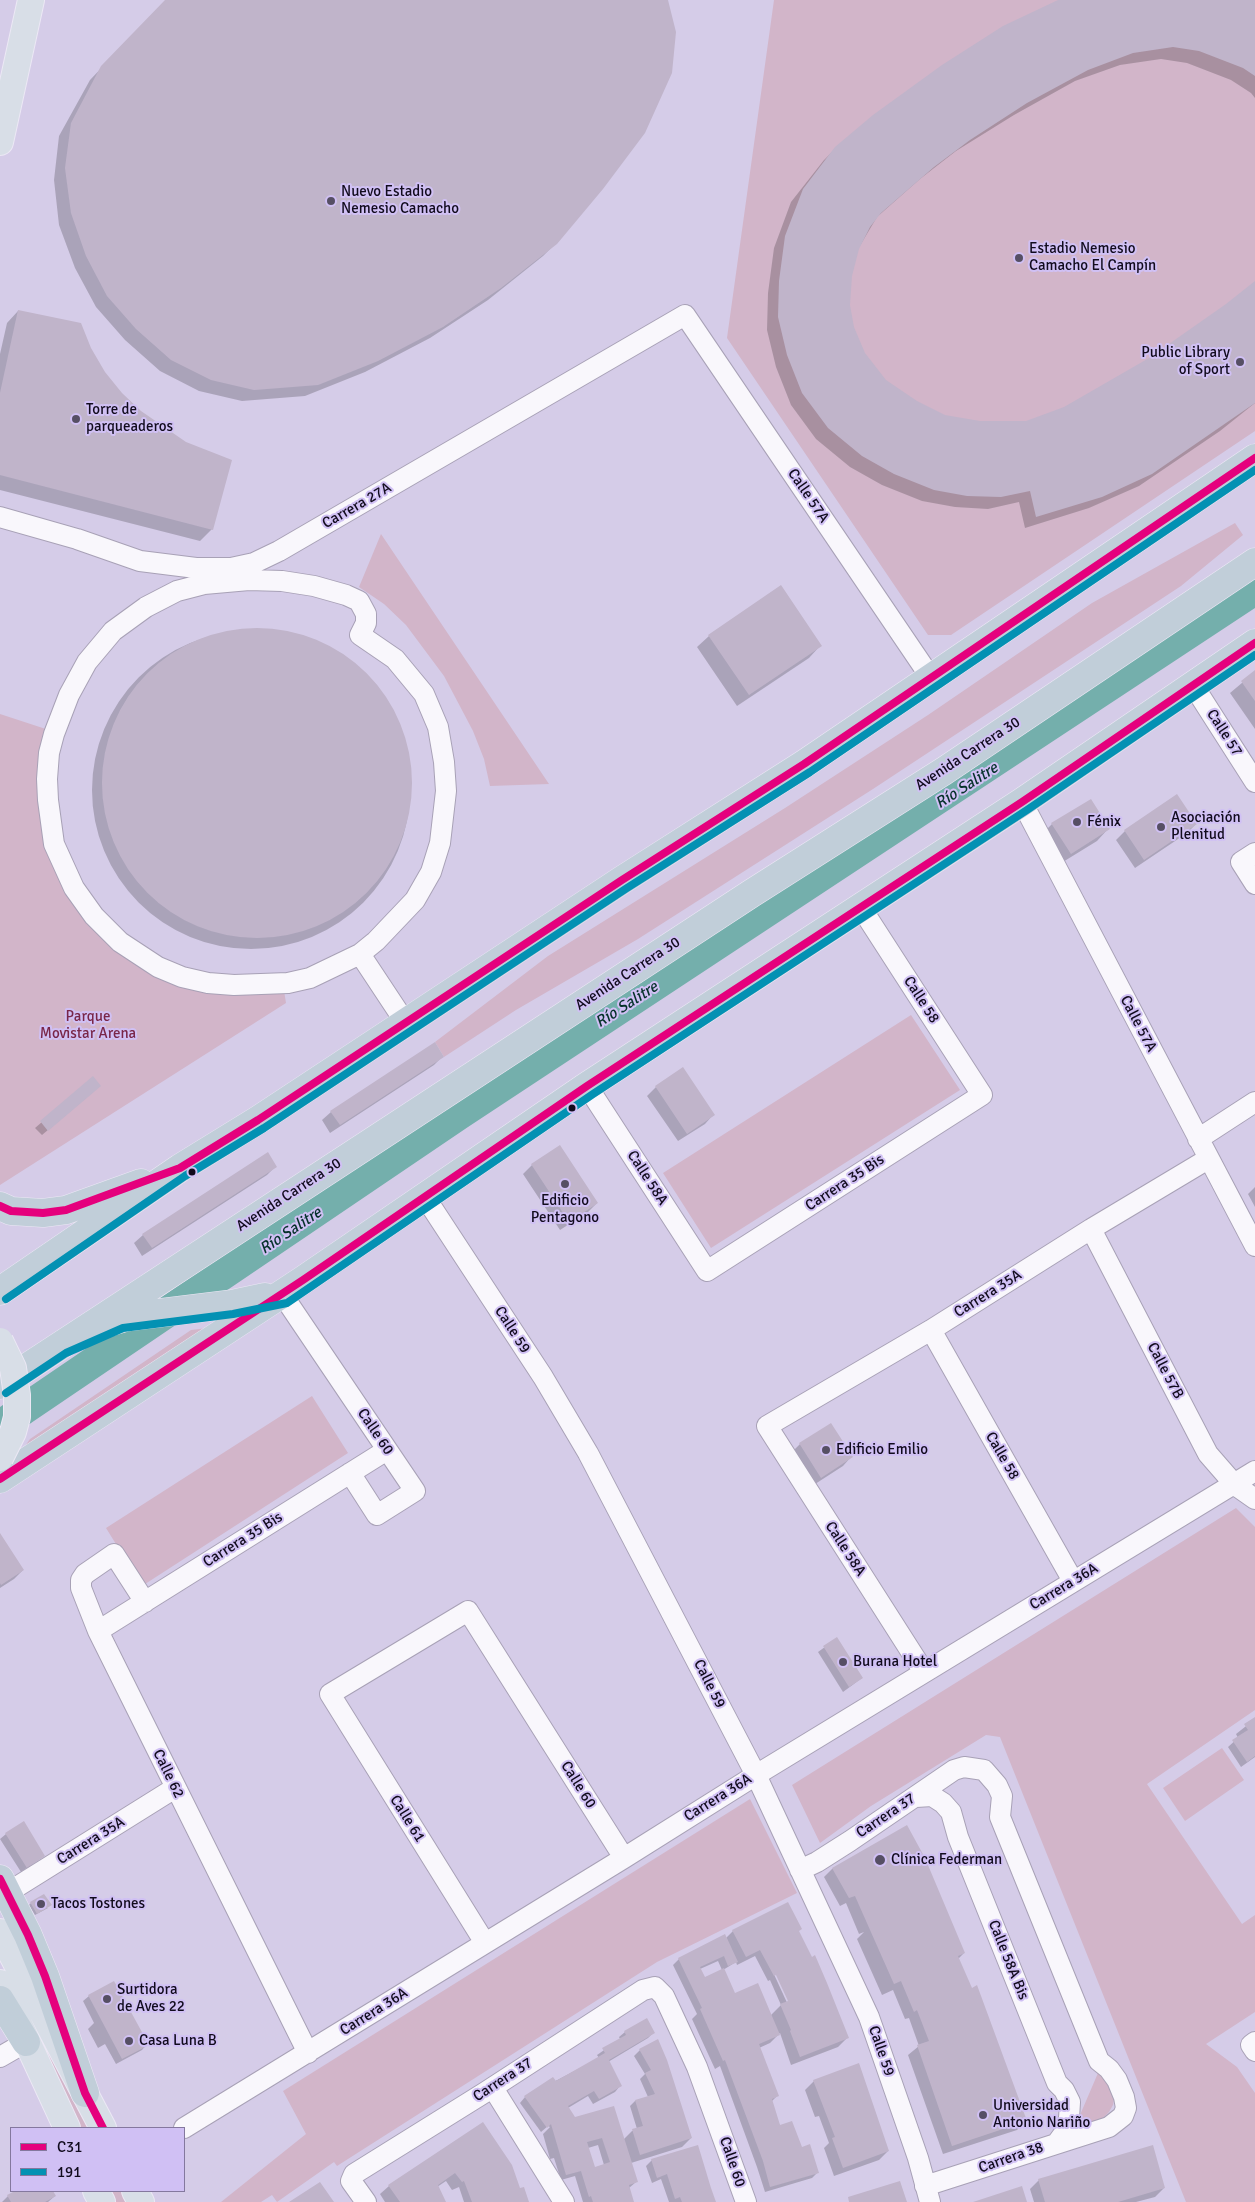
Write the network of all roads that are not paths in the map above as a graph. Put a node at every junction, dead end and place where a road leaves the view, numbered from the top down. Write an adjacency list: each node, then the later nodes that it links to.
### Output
1 (31, 0): 2 (main road)
2 (4, 101): 3 (main road)
3 (0, 142)
4 (685, 315): 6 (street, Carrera 27A); 9 (street, Calle 57A)
5 (1255, 458): 9 (highway)
6 (0, 517)
7 (1255, 562): 33 (highway, Avenida Carrera 30)
8 (1255, 643): 10 (highway)
9 (931, 678): 17 (highway)
10 (1193, 685): 11 (street, Calle 57); 12 (highway)
11 (1255, 782)
12 (1022, 802): 15 (highway); 21 (street, Calle 57A)
13 (1248, 858): 14 (street)
14 (1255, 884)
15 (860, 906): 18 (highway); 19 (street, Calle 58)
16 (360, 954): 16 (street); 17 (street)
17 (405, 1022): 23 (highway)
18 (587, 1086): 24 (highway); 28 (street, Calle 58A)
19 (982, 1094): 28 (street, Carrera 35 Bis)
20 (1255, 1102): 21 (street)
21 (1198, 1139): 22 (street, Calle 57A)
22 (1208, 1159): 26 (street, Carrera 35A); 27 (street, Calle 57A)
23 (180, 1168): 25 (highway); 29 (highway)
24 (425, 1197): 30 (highway); 48 (street, Calle 59)
25 (0, 1206)
26 (1091, 1229): 31 (street, Carrera 35A); 41 (street, Calle 57B)
27 (1255, 1246)
28 (707, 1271)
29 (0, 1291)
30 (282, 1294): 33 (highway); 36 (street, Calle 60); 40 (highway)
31 (930, 1330): 35 (street, Carrera 35A); 43 (street, Calle 58)
32 (0, 1341): 37 (main road, bridge)
33 (61, 1344): 34 (highway, Avenida Carrera 30)
34 (0, 1385)
35 (767, 1426): 46 (street, Calle 58A)
36 (387, 1450): 39 (street, Carrera 35 Bis); 39 (street, Calle 60)
37 (0, 1458)
38 (1255, 1471): 41 (street, Carrera 36A)
39 (350, 1473): 44 (street, Carrera 35 Bis)
40 (0, 1479)
41 (1235, 1485): 42 (street, Calle 57B); 43 (street, Carrera 36A)
42 (1255, 1499)
43 (1073, 1581): 46 (street, Carrera 36A)
44 (144, 1602): 45 (street, Carrera 35 Bis); 45 (street, Calle 62)
45 (98, 1631): 49 (street, Calle 62)
46 (924, 1672): 48 (street, Carrera 36A)
47 (330, 1694): 51 (street, Calle 60); 55 (street, Calle 61)
48 (756, 1774): 51 (street, Carrera 36A); 52 (street, Calle 59)
49 (175, 1788): 53 (street, Carrera 35A); 60 (street, Calle 62)
50 (916, 1797): 52 (street, Carrera 37); 64 (street, Carrera 37); 68 (street, Calle 58A Bis)
51 (624, 1858): 55 (street, Carrera 36A)
52 (800, 1870): 69 (street, Calle 59)
53 (4, 1886): 63 (highway)
54 (0, 1932): 63 (main road)
55 (485, 1943): 60 (street, Carrera 36A)
56 (0, 1983): 59 (main road)
57 (655, 1987): 62 (street, Carrera 37); 72 (street, Calle 60)
58 (0, 2000): 59 (highway)
59 (26, 2042): 61 (street); 65 (main road)
60 (308, 2053): 67 (street, Carrera 36A)
61 (0, 2057)
62 (493, 2088): 70 (street, Carrera 37); 71 (street)
63 (85, 2093): 66 (main road)
64 (1123, 2116): 68 (street, Carrera 38)
65 (67, 2127)
66 (102, 2127)
67 (185, 2127)
68 (1057, 2143): 69 (street, Carrera 38)
69 (927, 2194)
70 (366, 2202)
71 (564, 2202)
72 (746, 2202)

